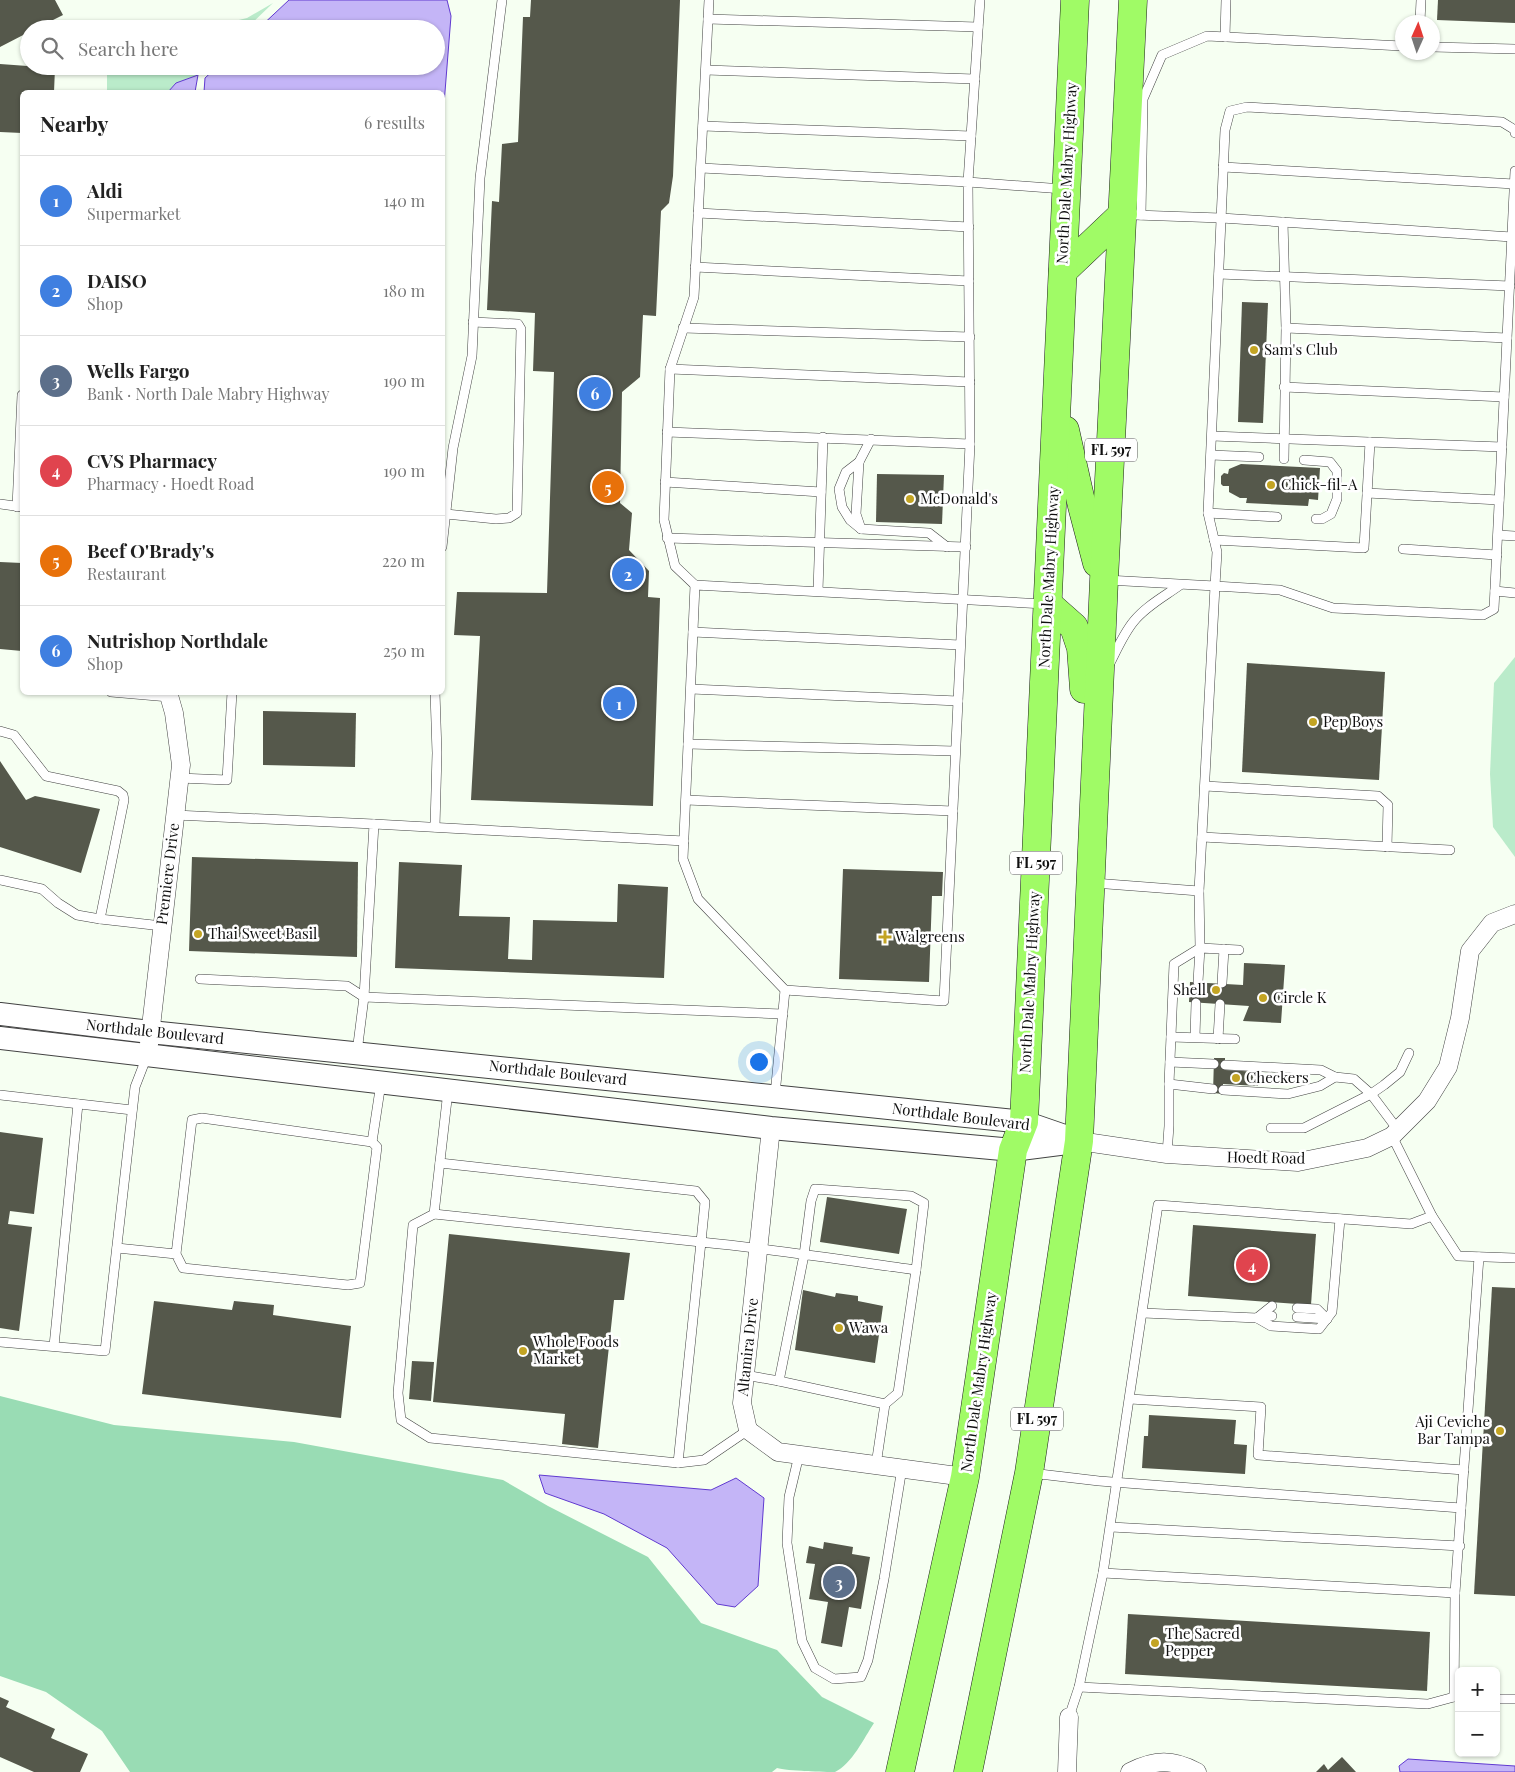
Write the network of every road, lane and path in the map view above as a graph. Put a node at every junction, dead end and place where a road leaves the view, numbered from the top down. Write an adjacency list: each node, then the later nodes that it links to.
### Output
1 (502, 0): 38 (lane)
2 (709, 0): 9 (lane)
3 (980, 0): 10 (lane)
4 (1075, 0): 25 (main road, North Dale Mabry Highway / FL 597)
5 (1133, 0): 27 (main road, FL 597)
6 (1226, 0): 11 (lane)
7 (1421, 0): 8 (lane)
8 (1420, 15)
9 (708, 19): 10 (lane); 15 (lane)
10 (978, 27): 16 (lane)
11 (1224, 37): 12 (lane); 27 (lane)
12 (1395, 46)
13 (1440, 47): 14 (lane)
14 (1515, 49)
15 (706, 70): 16 (lane); 17 (lane)
16 (975, 79): 19 (lane)
17 (703, 126): 19 (lane); 21 (lane)
18 (1515, 133): 20 (lane)
19 (971, 136): 23 (lane)
20 (1223, 167): 24 (lane); 28 (lane)
21 (701, 168): 23 (lane); 26 (lane)
22 (1515, 171): 24 (lane)
23 (968, 182): 25 (lane); 30 (lane)
24 (1514, 184): 31 (lane)
25 (1066, 189): 33 (main road, North Dale Mabry Highway / FL 597)
26 (698, 213): 30 (lane); 32 (lane)
27 (1132, 214): 28 (lane); 33 (main road); 82 (main road, FL 597)
28 (1221, 218): 29 (lane); 34 (lane)
29 (1283, 222): 31 (lane); 35 (lane)
30 (969, 227): 36 (lane)
31 (1512, 237): 37 (lane)
32 (695, 267): 36 (lane); 39 (lane)
33 (1063, 271): 46 (main road, North Dale Mabry Highway / FL 597)
34 (1219, 274): 35 (lane); 49 (lane)
35 (1285, 278): 37 (lane); 40 (lane)
36 (969, 281): 41 (lane)
37 (1510, 286): 42 (lane)
38 (473, 322): 68 (lane); 68 (lane)
39 (683, 328): 41 (lane); 43 (lane)
40 (1286, 328): 42 (lane); 45 (lane)
41 (970, 337): 44 (lane)
42 (1507, 338): 47 (lane)
43 (670, 369): 44 (lane); 48 (lane)
44 (970, 382): 54 (lane)
45 (1284, 386): 47 (lane); 51 (lane)
46 (1057, 395): 82 (main road); 90 (main road, North Dale Mabry Highway / FL 597)
47 (1504, 397): 55 (lane)
48 (667, 432): 50 (lane); 61 (lane)
49 (1212, 436): 51 (lane); 56 (lane)
50 (823, 437): 52 (lane); 62 (lane)
51 (1284, 438): 53 (lane); 58 (lane)
52 (872, 439): 54 (lane); 60 (lane)
53 (1370, 442): 55 (lane); 63 (lane)
54 (970, 444): 79 (lane)
55 (1502, 447): 64 (lane)
56 (1211, 455): 57 (lane); 67 (lane)
57 (1259, 457)
58 (1284, 459)
59 (1304, 460): 70 (lane)
60 (859, 462): 72 (lane); 72 (lane)
61 (665, 482): 62 (lane); 75 (lane)
62 (821, 492): 77 (lane)
63 (1367, 493): 64 (lane); 76 (lane)
64 (1499, 500): 73 (lane)
65 (0, 504): 66 (lane)
66 (20, 507)
67 (1208, 513): 69 (lane); 76 (lane)
68 (446, 514): 71 (lane)
69 (1277, 517)
70 (1316, 519)
71 (445, 522)
72 (861, 529): 78 (lane)
73 (1498, 535): 74 (lane); 81 (lane)
74 (1515, 536)
75 (667, 538): 77 (lane); 83 (lane)
76 (1214, 540): 85 (lane)
77 (819, 543): 78 (lane); 86 (lane)
78 (947, 547): 79 (lane)
79 (966, 547): 89 (lane)
80 (1403, 549): 81 (lane)
81 (1497, 555): 87 (lane)
82 (1104, 580): 84 (lane); 93 (main road, FL 597)
83 (695, 584): 86 (lane); 91 (lane)
84 (1180, 585): 85 (lane); 93 (lane)
85 (1215, 586): 87 (lane); 103 (lane)
86 (818, 591): 89 (lane)
87 (1495, 591): 88 (lane)
88 (1515, 593)
89 (962, 600): 90 (lane); 92 (lane)
90 (1048, 604): 107 (main road); 158 (main road, North Dale Mabry Highway / FL 597)
91 (693, 632): 92 (lane); 94 (lane)
92 (960, 645): 98 (lane)
93 (1100, 686): 107 (main road, FL 597)
94 (691, 689): 98 (lane); 100 (lane)
95 (169, 695): 102 (street, Premiere Drive)
96 (232, 695): 102 (lane)
97 (435, 695): 109 (lane)
98 (958, 701): 101 (lane)
99 (0, 731): 118 (lane)
100 (688, 744): 101 (lane); 104 (lane)
101 (955, 751): 105 (lane)
102 (179, 778): 106 (street, Premiere Drive)
103 (1205, 786): 110 (lane); 112 (lane)
104 (686, 800): 105 (lane); 111 (lane)
105 (953, 811): 126 (lane)
106 (175, 815): 108 (lane); 119 (street, Premiere Drive)
107 (1094, 815): 115 (main road, FL 597)
108 (374, 824): 109 (lane); 127 (lane)
109 (435, 827): 111 (lane)
110 (1202, 837): 112 (lane); 116 (lane)
111 (684, 841): 126 (lane)
112 (1387, 847): 113 (lane)
113 (1450, 850)
114 (0, 880): 118 (lane)
115 (1091, 883): 116 (lane); 162 (main road, FL 597)
116 (1199, 890): 120 (lane)
117 (1515, 914): 161 (street, Hoedt Road)
118 (100, 919): 119 (lane)
119 (162, 926): 132 (street, Premiere Drive)
120 (1200, 948): 121 (lane); 124 (lane); 133 (lane)
121 (1224, 949): 122 (lane); 125 (lane)
122 (1239, 950)
123 (200, 979): 127 (lane)
124 (1198, 982)
125 (1222, 983)
126 (785, 990): 131 (lane)
127 (364, 996): 131 (lane); 138 (lane)
128 (1196, 1003): 134 (lane)
129 (1220, 1004): 136 (lane)
130 (0, 1014): 132 (street, Northdale Boulevard)
131 (782, 1014): 153 (lane)
132 (150, 1032): 138 (street, Northdale Boulevard); 140 (street, Premiere Drive)
133 (1171, 1037): 134 (lane); 142 (lane)
134 (1195, 1037): 136 (lane)
135 (0, 1038): 140 (street, Northdale Boulevard)
136 (1218, 1038): 137 (lane)
137 (1235, 1039)
138 (357, 1053): 141 (street, Northdale Boulevard)
139 (1409, 1053): 151 (lane)
140 (147, 1056): 146 (street, Northdale Boulevard); 156 (lane)
141 (452, 1062): 150 (street); 153 (street, Northdale Boulevard)
142 (1170, 1062): 143 (lane); 147 (lane)
143 (1214, 1064)
144 (1225, 1065): 145 (lane)
145 (1335, 1077): 149 (lane); 151 (lane)
146 (381, 1083): 150 (street, Northdale Boulevard); 163 (lane)
147 (1169, 1084): 148 (lane); 165 (lane)
148 (1213, 1089)
149 (1223, 1090)
150 (448, 1091): 157 (street, Northdale Boulevard); 166 (lane)
151 (1370, 1094): 160 (lane); 161 (lane)
152 (0, 1095): 154 (lane)
153 (775, 1095): 155 (street, Northdale Boulevard); 157 (street)
154 (78, 1104): 156 (lane); 185 (lane)
155 (902, 1109): 158 (street, Northdale Boulevard); 159 (street)
156 (132, 1110): 171 (lane)
157 (622, 1111): 159 (street, Northdale Boulevard)
158 (1024, 1122): 162 (street, Northdale Boulevard); 164 (main road, North Dale Mabry Highway / FL 597)
159 (771, 1128): 164 (street, Northdale Boulevard); 172 (street, Altamira Drive)
160 (1271, 1128)
161 (1395, 1133): 165 (street, Hoedt Road); 168 (lane)
162 (1079, 1141): 164 (street, Northdale Boulevard); 165 (street, Hoedt Road); 196 (main road, FL 597)
163 (372, 1142): 173 (lane); 173 (lane)
164 (1013, 1150): 197 (main road, North Dale Mabry Highway / FL 597)
165 (1167, 1154)
166 (440, 1163): 167 (lane); 170 (lane)
167 (434, 1214): 170 (lane); 192 (lane)
168 (1432, 1216): 169 (lane); 175 (lane)
169 (1340, 1218): 179 (lane); 183 (lane)
170 (701, 1242): 172 (lane); 192 (lane)
171 (117, 1248): 173 (lane); 185 (lane)
172 (758, 1248): 174 (lane); 186 (street, Altamira Drive)
173 (176, 1254)
174 (804, 1255): 177 (lane); 177 (lane); 187 (lane)
175 (1479, 1257): 176 (lane); 195 (lane)
176 (1515, 1258)
177 (916, 1270): 189 (lane)
178 (1272, 1306): 182 (lane)
179 (1143, 1313): 182 (lane); 188 (lane)
180 (1297, 1313): 183 (lane)
181 (1272, 1316): 182 (lane)
182 (1257, 1318): 183 (lane)
183 (1327, 1319)
184 (0, 1342): 185 (lane)
185 (54, 1346)
186 (745, 1375): 187 (lane); 190 (street, Altamira Drive)
187 (779, 1381): 189 (lane)
188 (1130, 1399): 195 (lane); 198 (lane)
189 (885, 1404): 193 (lane)
190 (748, 1430): 191 (street); 192 (lane)
191 (799, 1455): 193 (street); 194 (lane)
192 (678, 1463)
193 (876, 1465): 194 (street)
194 (902, 1468): 197 (street)
195 (1464, 1470): 199 (lane)
196 (1029, 1473): 198 (lane); 211 (main road, FL 597)
197 (965, 1477): 210 (main road, North Dale Mabry Highway / FL 597)
198 (1118, 1482): 199 (lane); 200 (lane)
199 (1461, 1508): 201 (lane)
200 (1111, 1527): 201 (lane); 202 (lane)
201 (1460, 1546): 203 (lane)
202 (1103, 1573): 203 (lane); 205 (lane)
203 (1456, 1593): 204 (lane)
204 (1456, 1667)
205 (1079, 1687): 206 (lane); 209 (lane)
206 (1455, 1697)
207 (1500, 1699): 208 (lane)
208 (1515, 1699)
209 (1069, 1717): 212 (street)
210 (900, 1772)
211 (968, 1772)
212 (1067, 1772)
213 (1130, 1772): 214 (street)
214 (1197, 1772)

